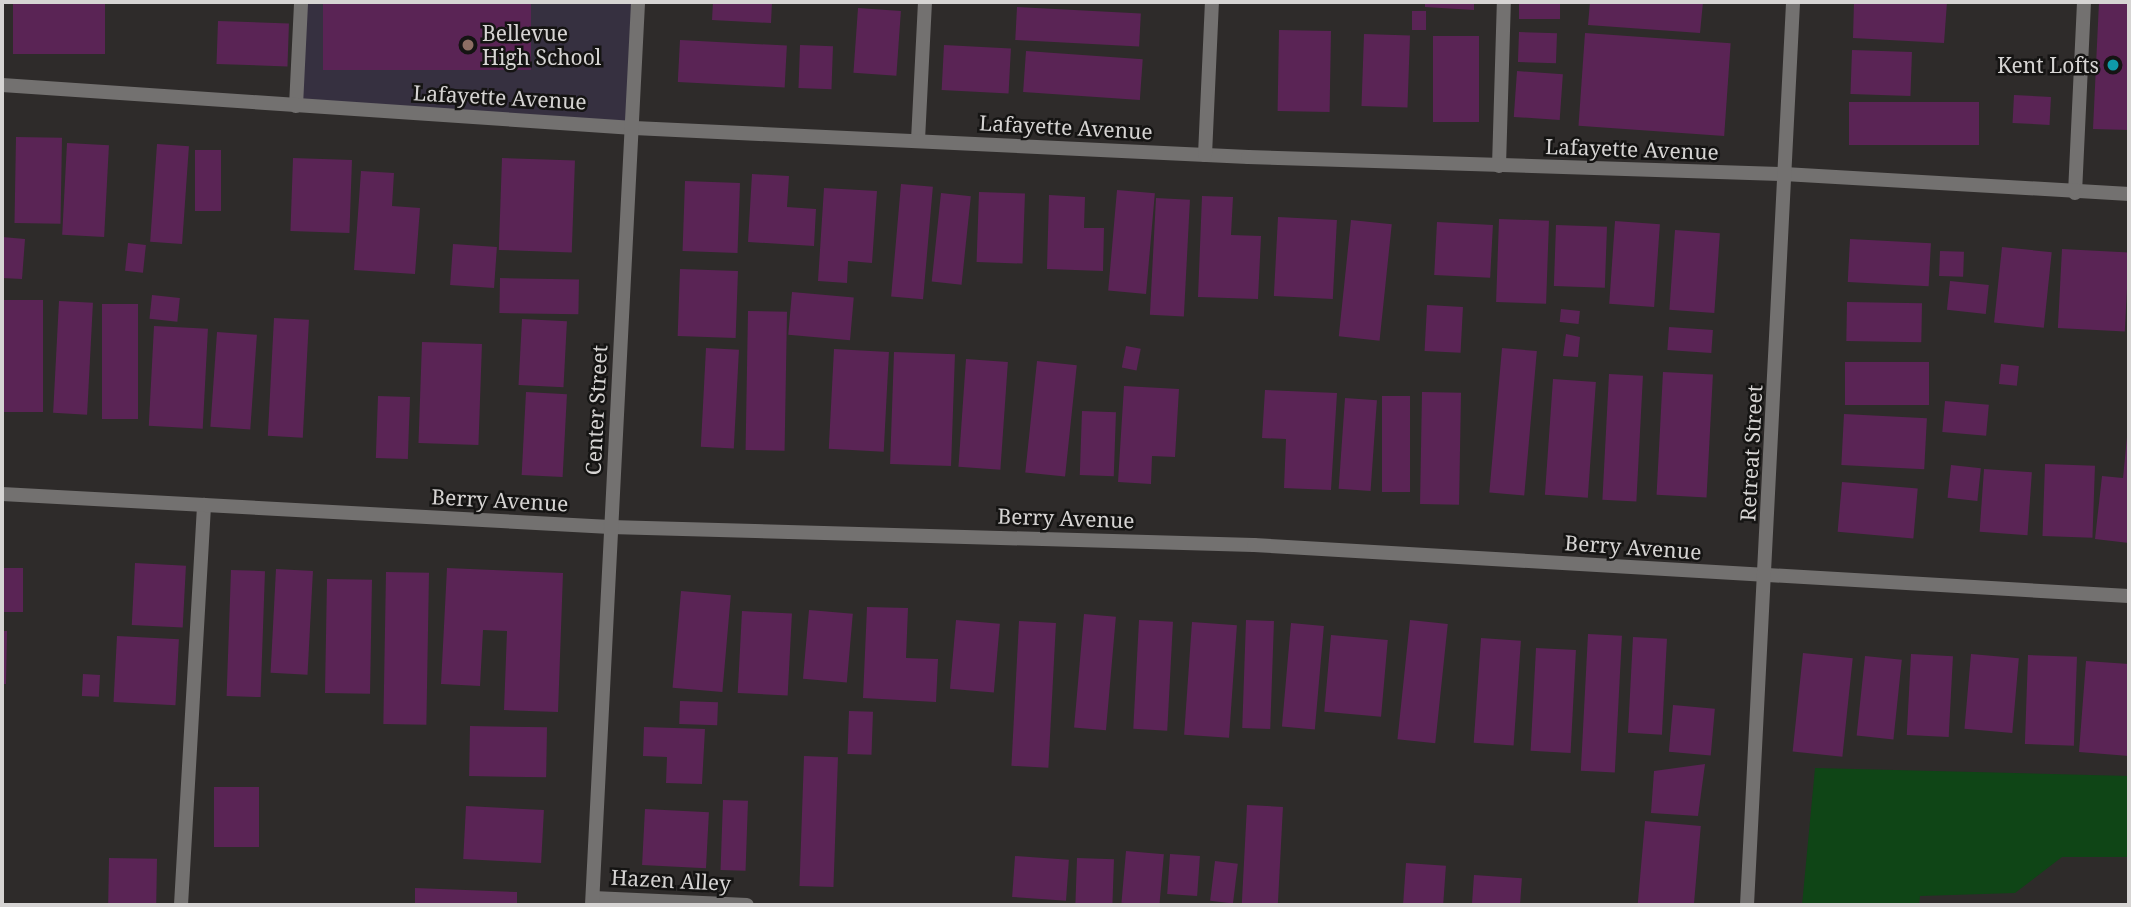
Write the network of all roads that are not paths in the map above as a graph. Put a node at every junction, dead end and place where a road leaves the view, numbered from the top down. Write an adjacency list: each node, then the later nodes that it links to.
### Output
1 (301, 2): 9 (street)
2 (638, 2): 10 (street, Center Street)
3 (925, 2): 11 (street)
4 (1212, 2): 12 (street)
5 (1504, 2): 13 (street)
6 (1793, 2): 14 (street, Retreat Street)
7 (2084, 2): 15 (street)
8 (2, 85): 9 (street, Lafayette Avenue)
9 (296, 106): 10 (street, Lafayette Avenue)
10 (634, 128): 11 (street, Lafayette Avenue); 19 (street, Center Street)
11 (918, 140): 12 (street, Lafayette Avenue)
12 (1205, 155): 13 (street, Lafayette Avenue)
13 (1499, 166): 14 (street, Lafayette Avenue)
14 (1784, 174): 15 (street, Lafayette Avenue); 20 (street, Retreat Street)
15 (2076, 193): 16 (street, Lafayette Avenue)
16 (2129, 194)
17 (2, 494): 18 (street, Berry Avenue)
18 (204, 505): 19 (street, Berry Avenue); 23 (street)
19 (610, 527): 20 (street, Berry Avenue); 22 (street, Center Street)
20 (1767, 577): 21 (street, Berry Avenue); 25 (street, Retreat Street)
21 (2129, 596)
22 (592, 901): 24 (street, Hazen Alley)
23 (181, 905)
24 (747, 905)
25 (1747, 905)

